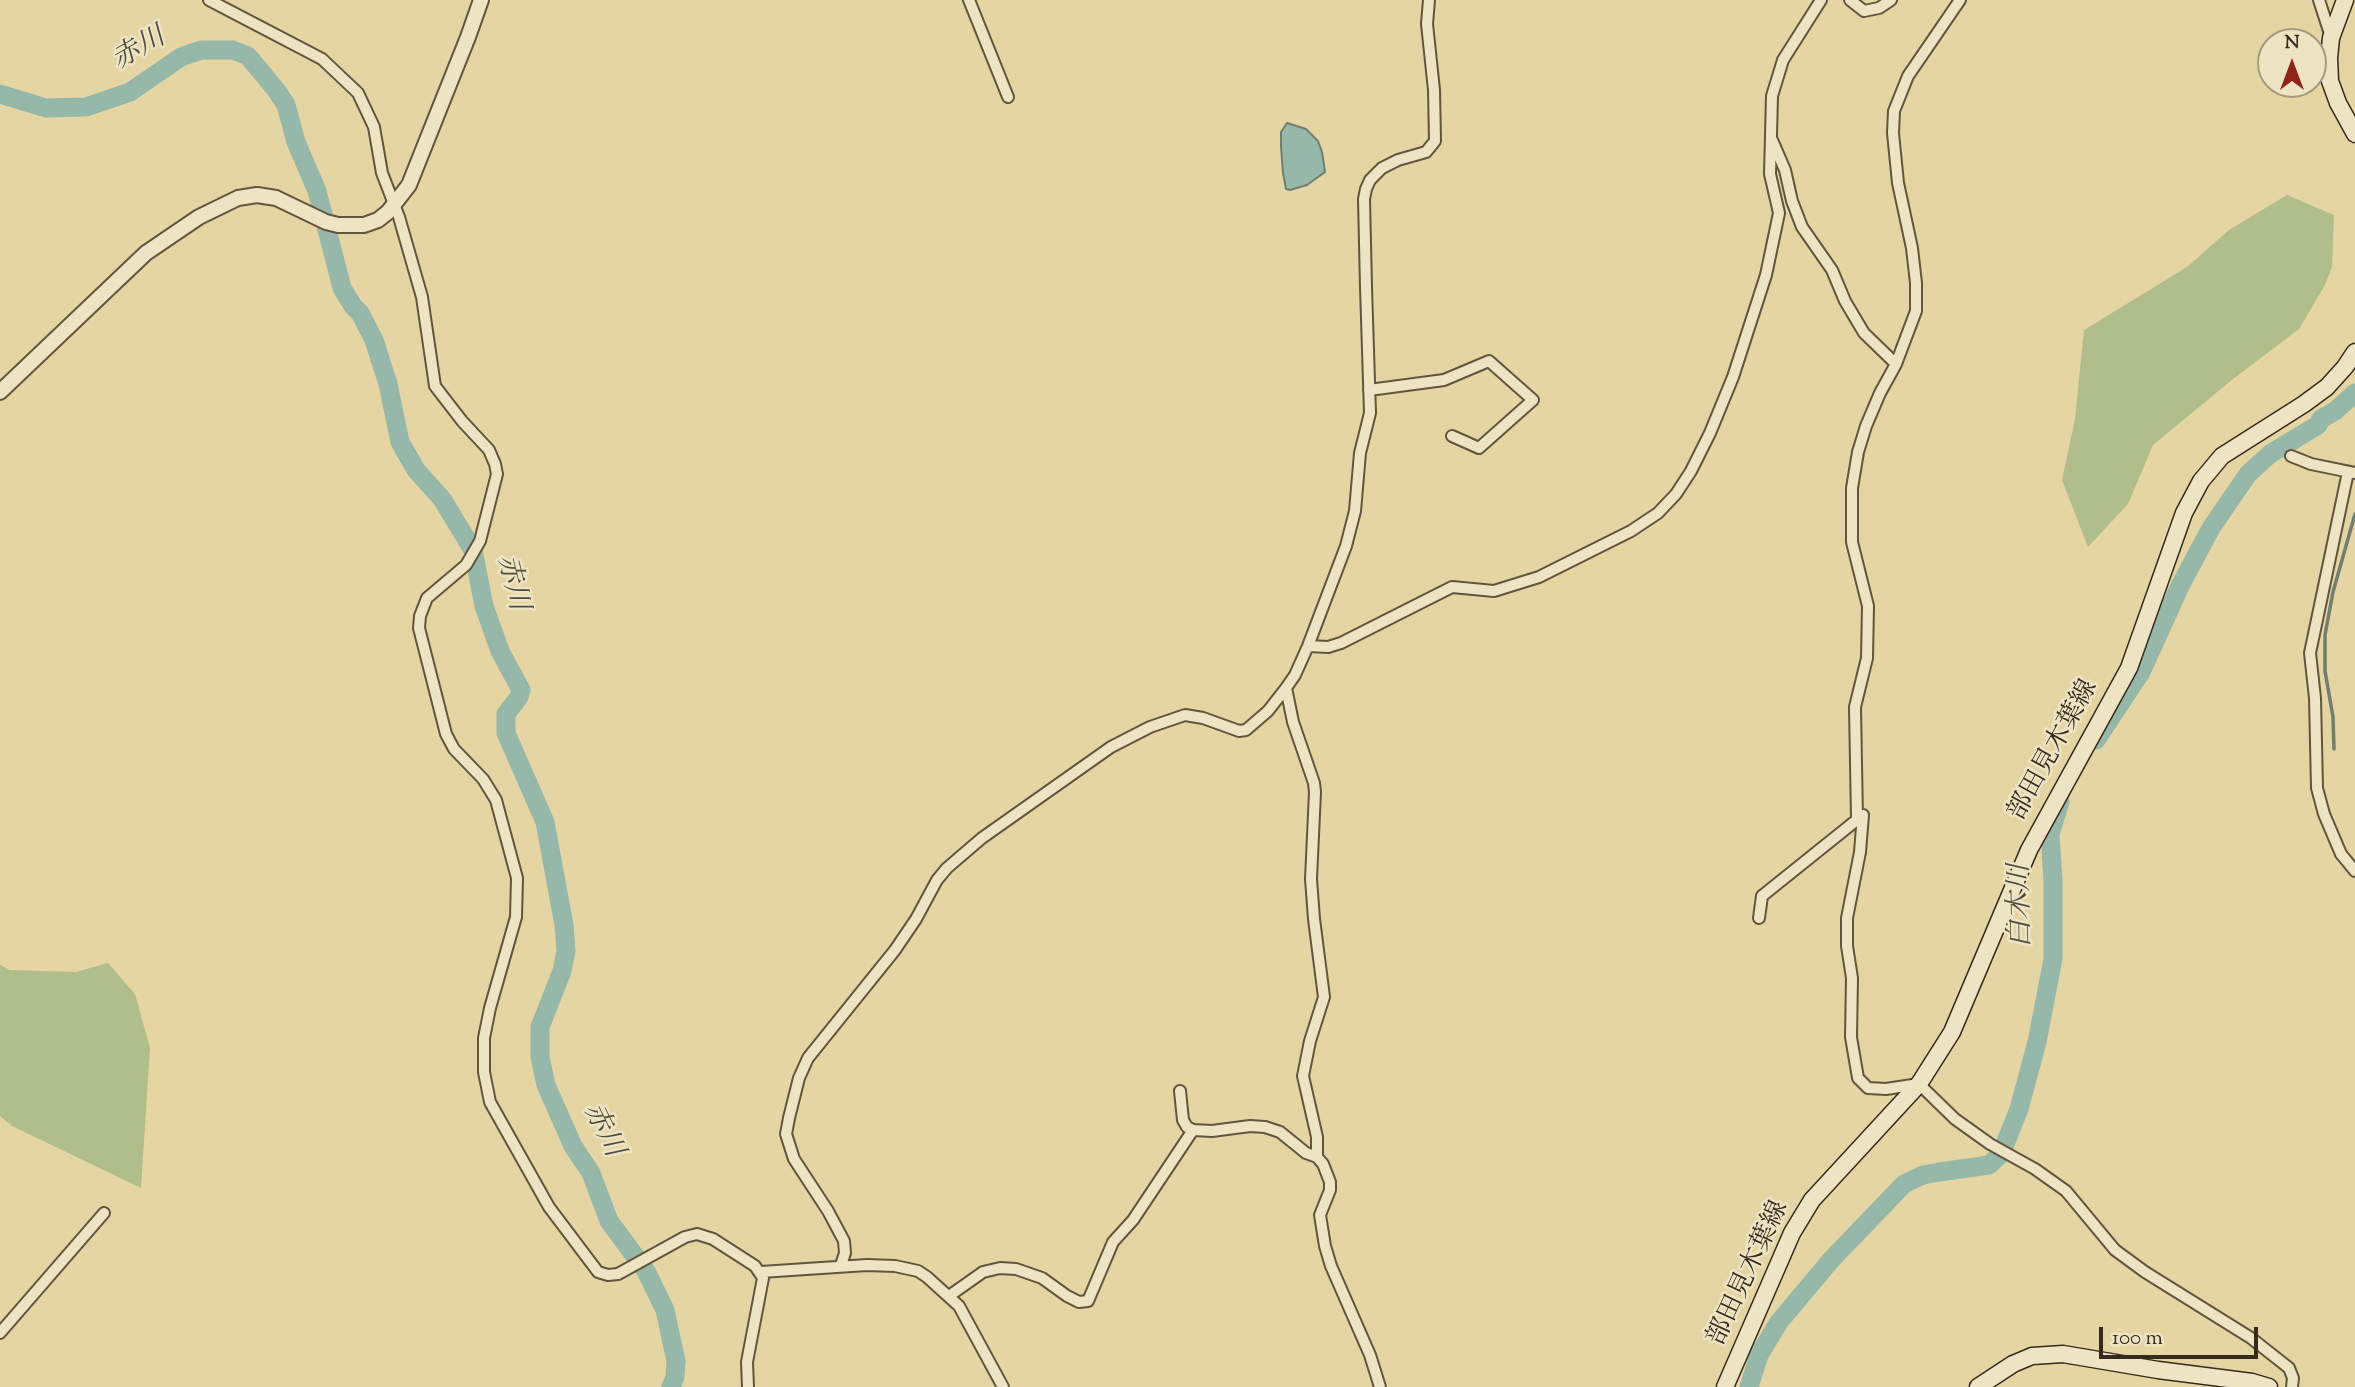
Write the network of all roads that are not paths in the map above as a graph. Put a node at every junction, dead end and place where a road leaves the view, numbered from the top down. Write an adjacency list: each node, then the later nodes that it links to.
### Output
1 (209, 0): 15 (street)
2 (481, 0): 15 (street)
3 (969, 0): 12 (street)
4 (1429, 0): 18 (street)
5 (1821, 0): 14 (street)
6 (1850, 0): 7 (street)
7 (1891, 0)
8 (1960, 0): 17 (street)
9 (2319, 0): 11 (street)
10 (2345, 0): 11 (main road)
11 (2331, 38): 13 (main road)
12 (1008, 96)
13 (2355, 134)
14 (1771, 137): 17 (street); 23 (street)
15 (395, 204): 19 (street); 34 (street)
16 (2355, 352): 28 (main road, 部田見木葉線)
17 (1896, 364): 25 (street)
18 (1369, 390): 20 (street); 23 (street)
19 (0, 392)
20 (1452, 436)
21 (2291, 456): 22 (street)
22 (2351, 472): 26 (street)
23 (1308, 646): 24 (street)
24 (1286, 688): 31 (street); 33 (street)
25 (1857, 819): 27 (street); 28 (street)
26 (2355, 871)
27 (1759, 918)
28 (1919, 1084): 40 (main road, 部田見木葉線); 43 (street)
29 (1180, 1091): 30 (street)
30 (1193, 1130): 31 (street); 35 (street)
31 (1317, 1157): 39 (street)
32 (104, 1213): 36 (street)
33 (841, 1265): 34 (street); 35 (street)
34 (761, 1272): 37 (street)
35 (949, 1296): 38 (street)
36 (0, 1333)
37 (748, 1387)
38 (1003, 1387)
39 (1380, 1387)
40 (1725, 1387)
41 (1978, 1387): 42 (main road)
42 (2269, 1387)
43 (2292, 1387)

